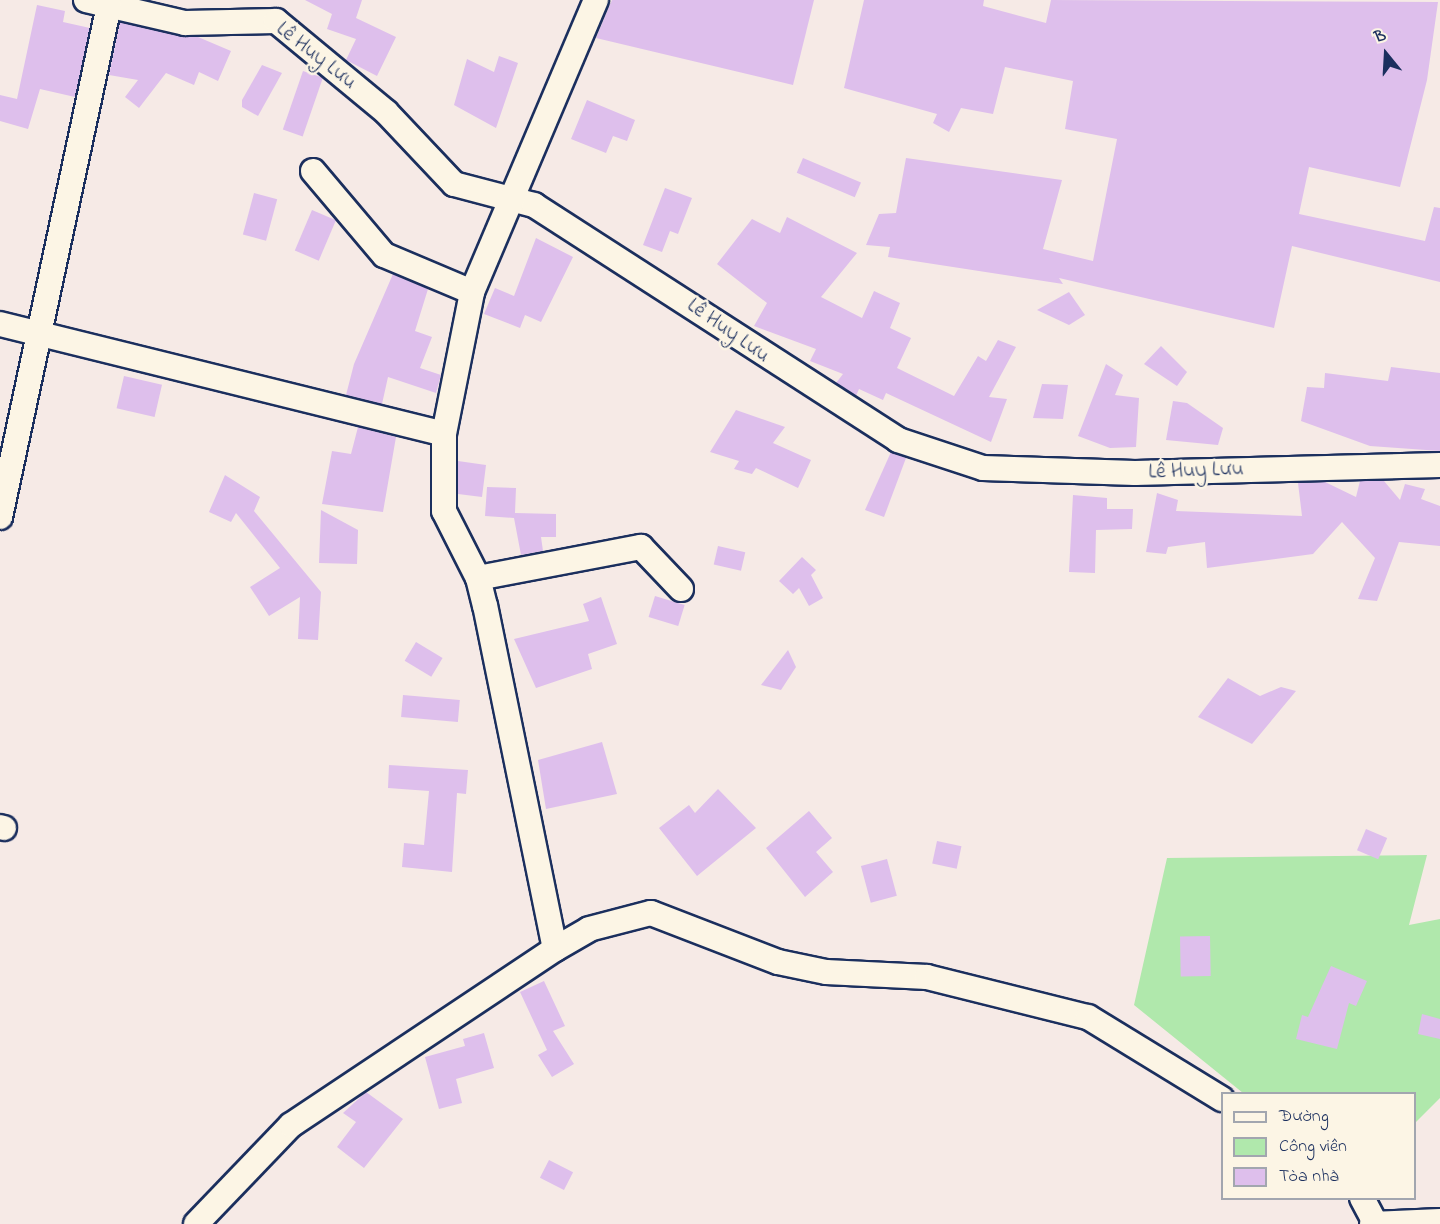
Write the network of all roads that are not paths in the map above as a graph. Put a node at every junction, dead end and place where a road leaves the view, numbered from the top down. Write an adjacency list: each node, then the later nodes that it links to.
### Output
1 (596, 0): 4 (street)
2 (98, 3): 4 (street, Lê Huy Lưu); 7 (street)
3 (313, 171): 5 (street)
4 (512, 196): 5 (street); 9 (street, Lê Huy Lưu)
5 (472, 292): 8 (street)
6 (0, 324): 7 (street)
7 (41, 333): 8 (street); 10 (street)
8 (444, 434): 11 (street)
9 (1440, 465)
10 (0, 517)
11 (478, 578): 12 (street); 13 (street)
12 (681, 589)
13 (555, 949): 14 (street); 18 (street)
14 (1221, 1098)
15 (1363, 1200): 17 (street)
16 (1440, 1221): 17 (street)
17 (1373, 1223)
18 (196, 1224)

